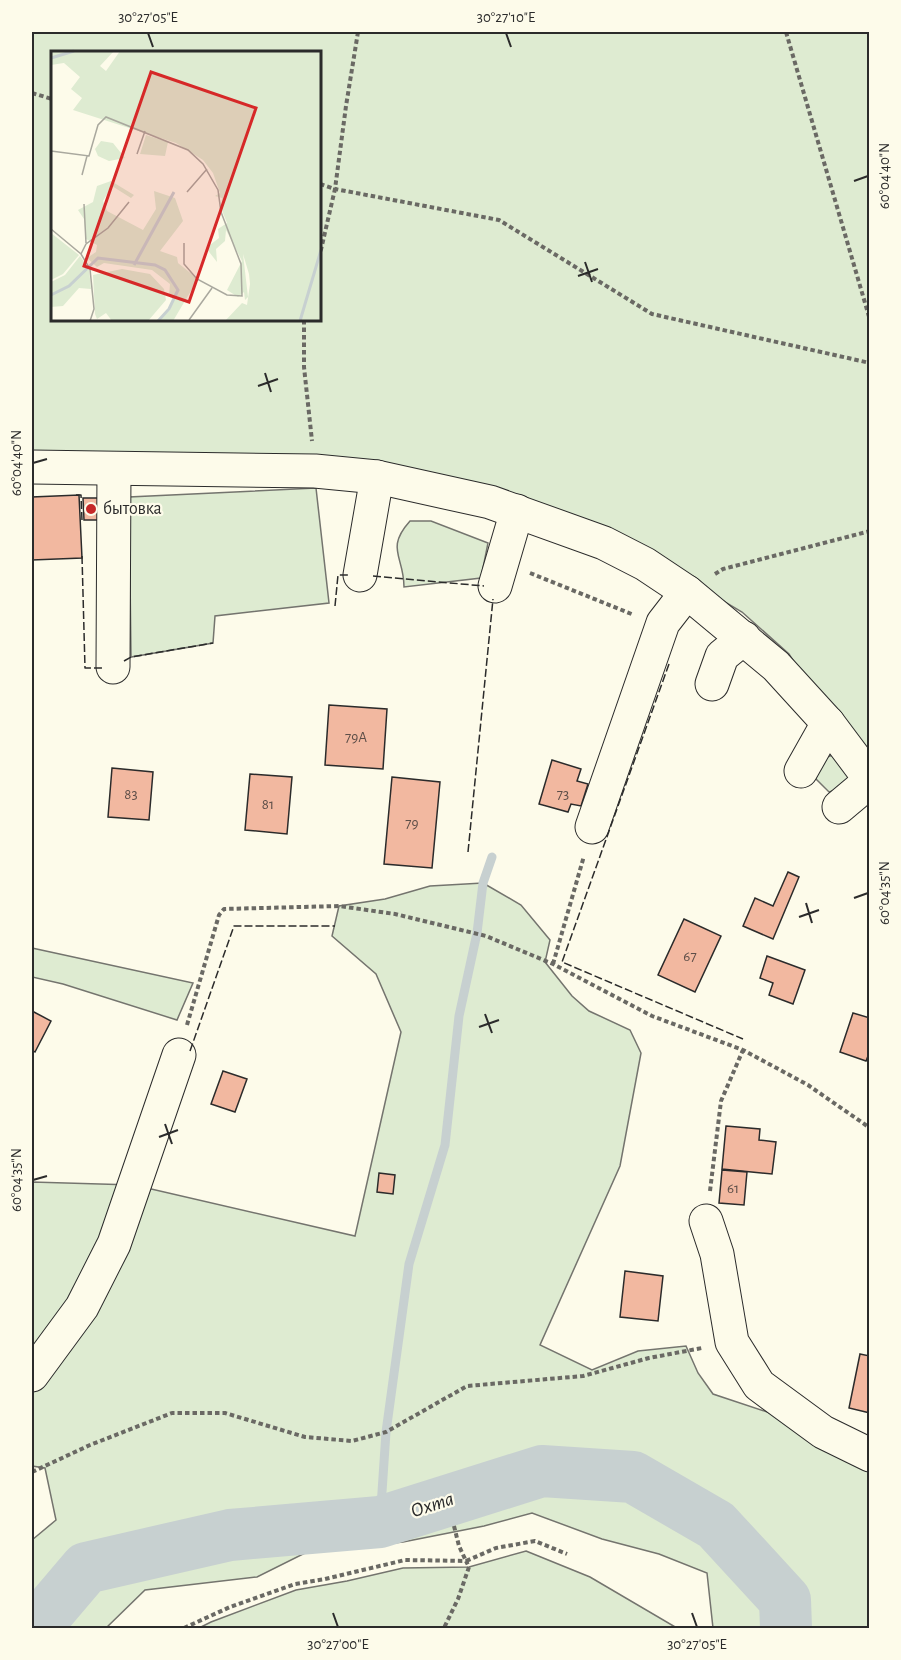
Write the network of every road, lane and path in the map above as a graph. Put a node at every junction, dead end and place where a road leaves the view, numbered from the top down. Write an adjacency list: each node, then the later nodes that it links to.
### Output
1 (358, 32): 6 (path)
2 (786, 32): 8 (path)
3 (32, 93): 4 (path)
4 (51, 99)
5 (321, 184): 6 (path)
6 (336, 189): 7 (path); 10 (path)
7 (321, 250)
8 (870, 320)
9 (304, 321): 13 (path)
10 (870, 363)
11 (32, 467): 12 (street)
12 (114, 469): 13 (street); 21 (street)
13 (315, 471): 14 (street)
14 (377, 477): 15 (street); 17 (street)
15 (518, 511): 18 (street); 19 (street)
16 (870, 531): 19 (path)
17 (360, 575)
18 (495, 586)
19 (687, 592): 20 (street); 27 (street)
20 (744, 638): 22 (street); 23 (street)
21 (113, 667)
22 (712, 684)
23 (828, 723): 24 (street); 25 (street)
24 (801, 771)
25 (870, 780): 26 (street)
26 (839, 807)
27 (592, 827): 28 (path)
28 (553, 964): 29 (path); 30 (path)
29 (743, 1050): 31 (path); 32 (path)
30 (179, 1055): 34 (street)
31 (870, 1128)
32 (705, 1221): 33 (street)
33 (732, 1342): 35 (street); 36 (path)
34 (32, 1375)
35 (870, 1455)
36 (32, 1472)
37 (454, 1526): 39 (path)
38 (567, 1554): 39 (path)
39 (466, 1561): 40 (path); 41 (path)
40 (184, 1629)
41 (444, 1629)

